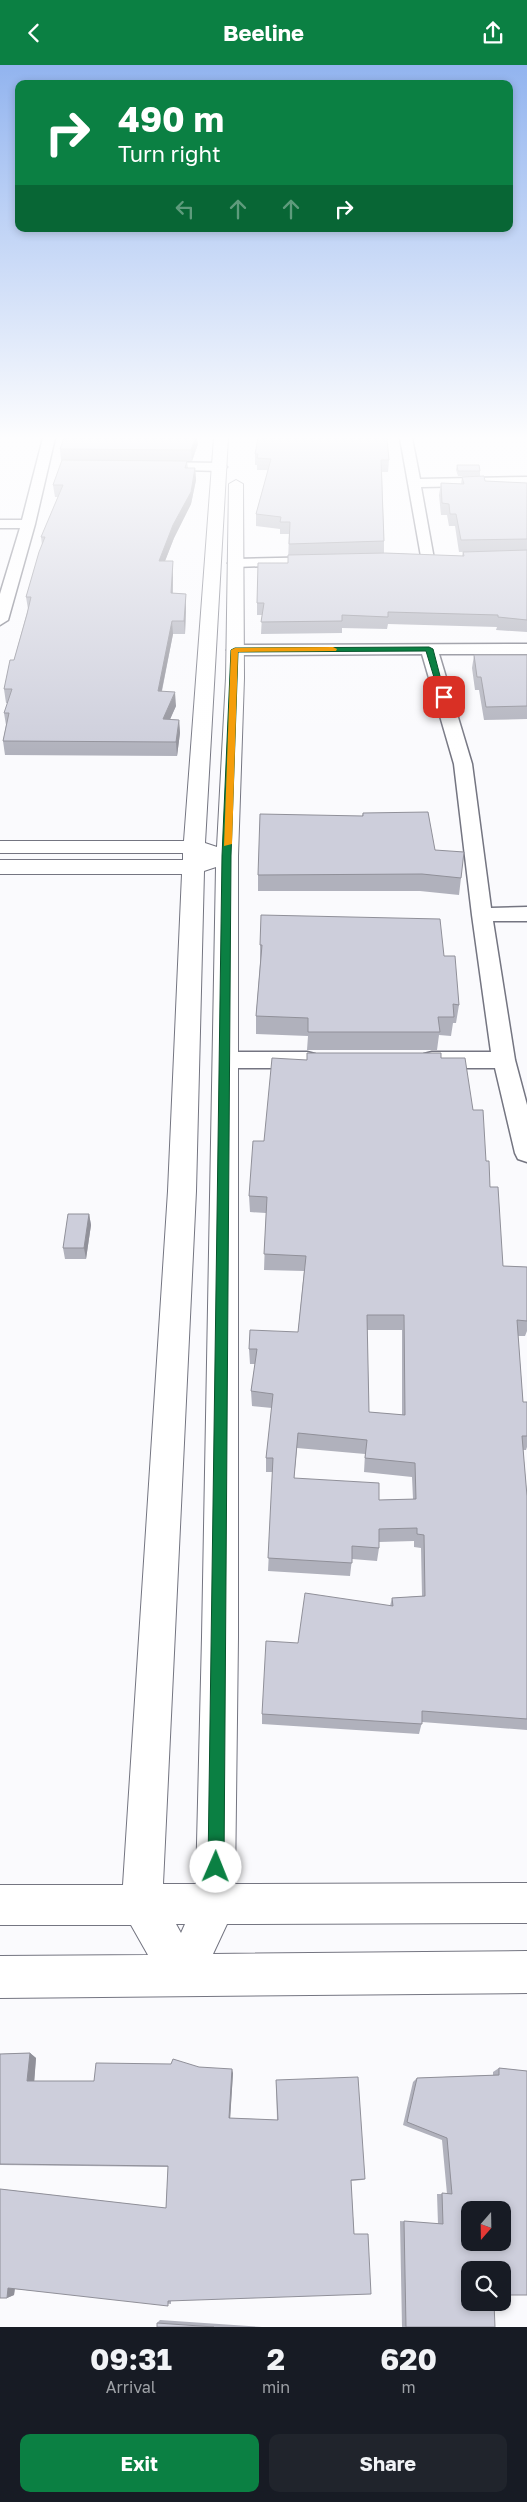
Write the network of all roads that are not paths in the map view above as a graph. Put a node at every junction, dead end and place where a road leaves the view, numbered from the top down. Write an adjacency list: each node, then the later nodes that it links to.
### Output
1 (22, 544): 10 (street)
2 (215, 544): 16 (street)
3 (235, 544): 9 (street)
4 (424, 544): 6 (street)
5 (408, 559): 6 (street)
6 (427, 559): 7 (street)
7 (445, 559)
8 (340, 561): 9 (street)
9 (235, 563): 13 (street)
10 (0, 620)
11 (429, 649): 12 (street); 13 (street); 19 (street)
12 (527, 649)
13 (235, 650): 15 (street)
14 (0, 847): 16 (street)
15 (227, 856): 16 (street); 20 (street)
16 (194, 857): 17 (street); 27 (street)
17 (0, 867)
18 (527, 914): 19 (street)
19 (482, 915): 23 (street)
20 (226, 1060): 21 (street); 29 (street)
21 (326, 1060)
22 (415, 1060): 23 (street)
23 (504, 1061): 24 (street)
24 (522, 1113): 25 (street)
25 (527, 1153)
26 (527, 1903): 29 (street)
27 (142, 1904): 28 (street); 29 (street); 31 (street)
28 (0, 1905)
29 (215, 1905): 31 (street)
30 (527, 1972): 31 (street)
31 (182, 1975): 32 (street)
32 (0, 1977)

